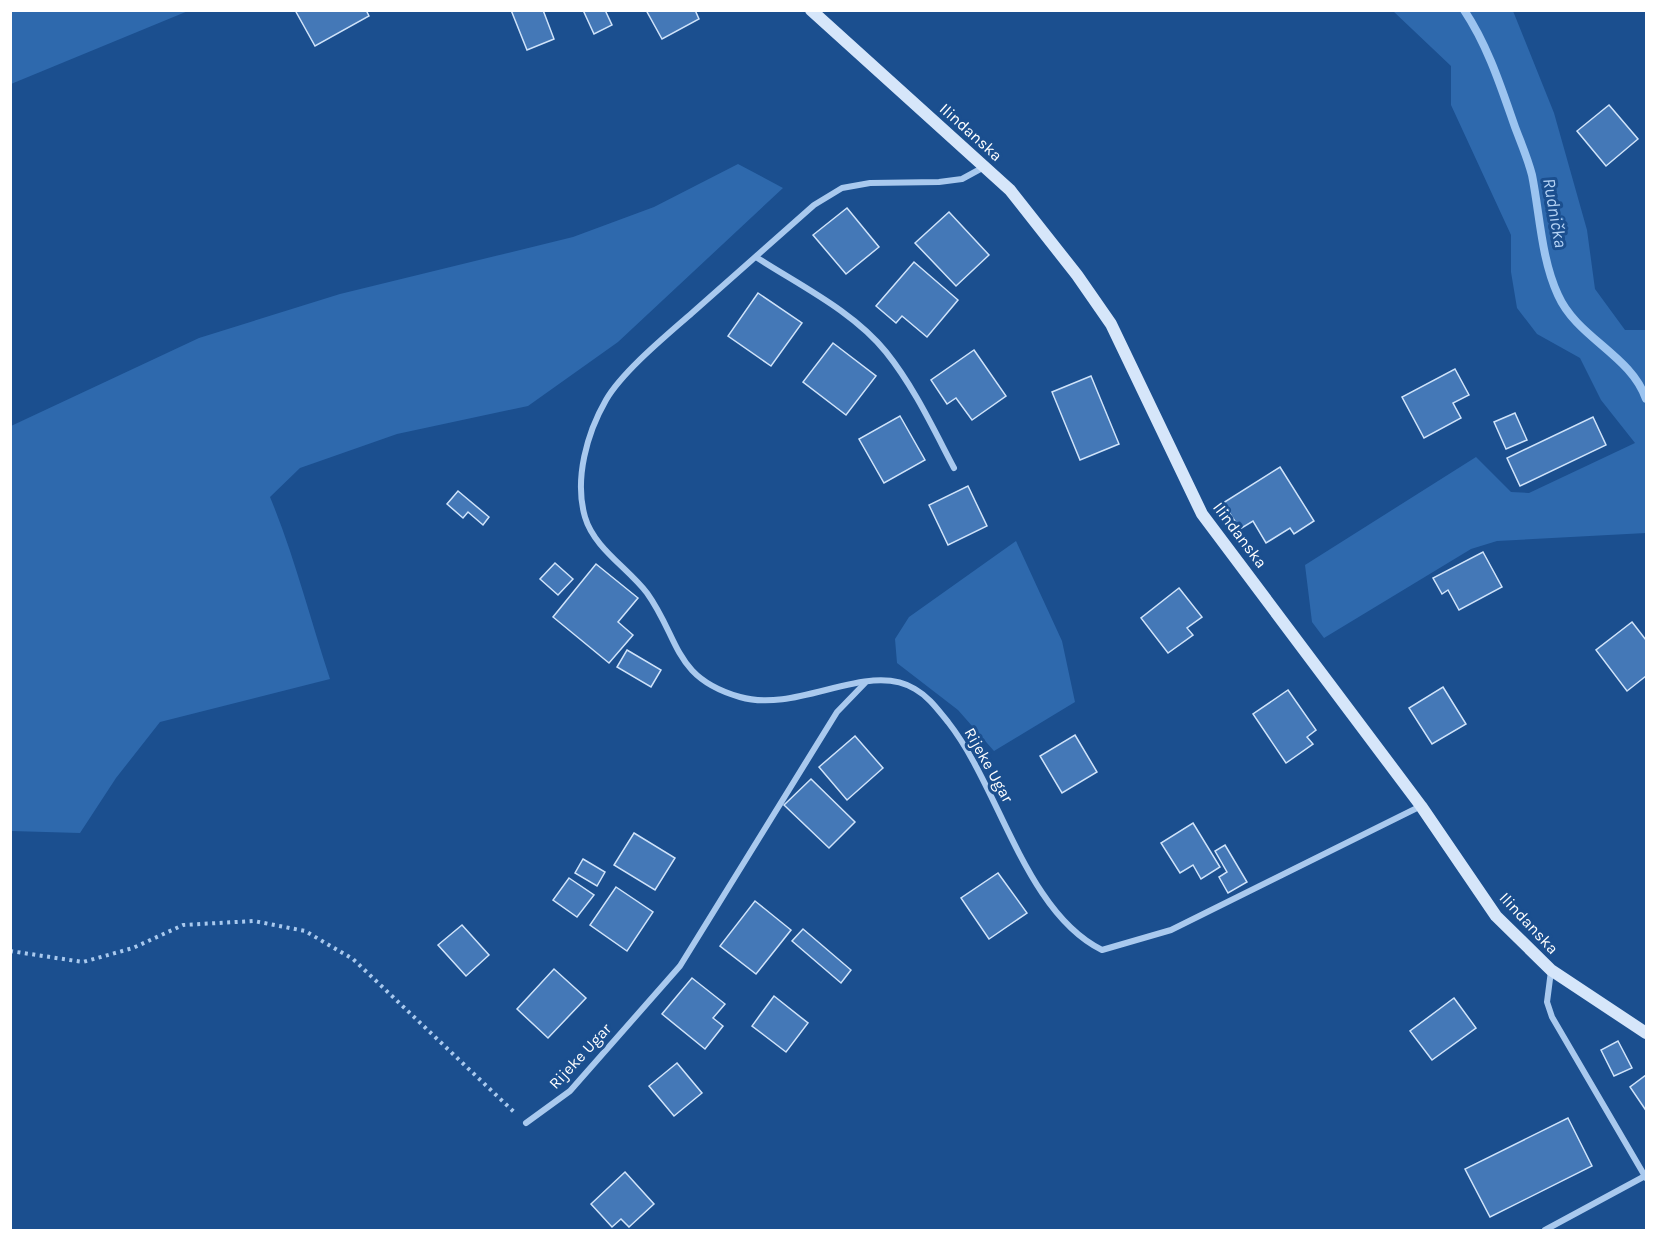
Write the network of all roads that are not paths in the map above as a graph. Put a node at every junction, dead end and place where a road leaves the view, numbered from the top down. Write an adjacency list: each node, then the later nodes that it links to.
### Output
1 (811, 10): 2 (street, Ilindanska)
2 (984, 167): 3 (street); 6 (street, Ilindanska)
3 (756, 256): 4 (street); 5 (street)
4 (954, 468)
5 (865, 683): 6 (street, Rijeke Ugar); 9 (street, Rijeke Ugar)
6 (1421, 806): 7 (street, Ilindanska)
7 (1551, 970): 8 (street, Ilindanska); 10 (street)
8 (1647, 1033)
9 (526, 1123)
10 (1646, 1177): 11 (street)
11 (1545, 1230)

